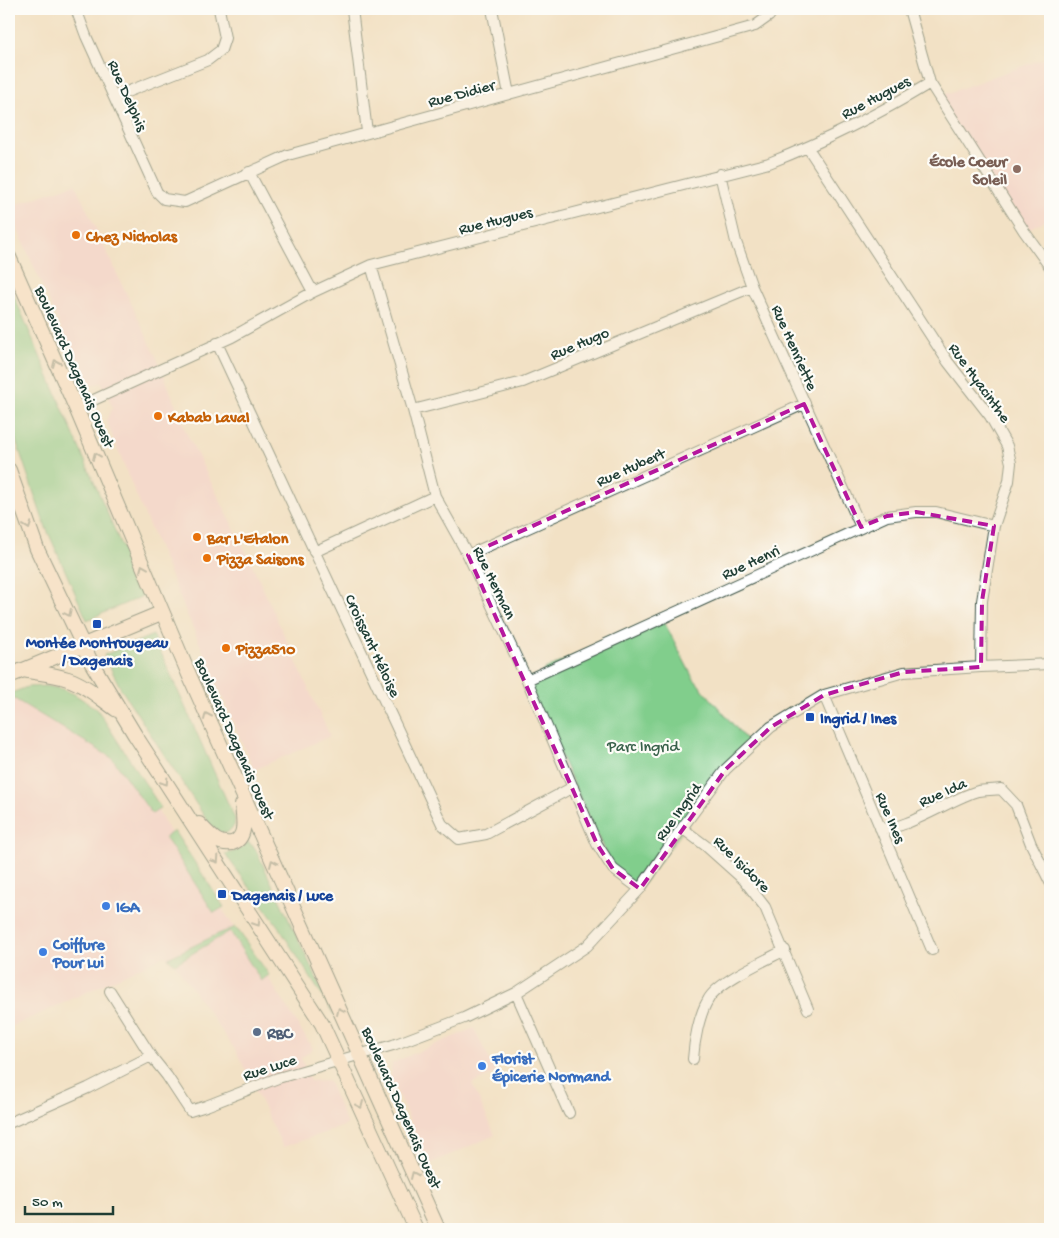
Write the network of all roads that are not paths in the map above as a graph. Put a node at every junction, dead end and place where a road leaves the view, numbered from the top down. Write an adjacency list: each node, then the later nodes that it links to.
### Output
1 (76, 9): 9 (street, Rue Delphis)
2 (219, 9): 9 (street)
3 (352, 9): 10 (street)
4 (492, 9): 8 (street)
5 (774, 9): 8 (street, Rue Didier)
6 (909, 9): 7 (street)
7 (930, 83): 11 (street, Rue Hugues); 17 (street)
8 (509, 94): 10 (street, Rue Didier)
9 (114, 97): 14 (street, Rue Delphis)
10 (366, 132): 12 (street, Rue Didier)
11 (808, 148): 13 (street, Rue Hugues); 26 (street, Rue Hyacinthe)
12 (249, 172): 14 (street, Rue Didier); 19 (street)
13 (720, 174): 16 (street, Rue Hugues); 18 (street, Rue Henriette)
14 (157, 192)
15 (9, 257): 22 (main road, Boulevard Dagenais Ouest, one-way to 15)
16 (371, 265): 19 (street, Rue Hugues); 23 (street, Rue Herman)
17 (1050, 267)
18 (752, 287): 21 (street, Rue Henriette); 23 (street, Rue Hugo)
19 (313, 292): 20 (street, Rue Hugues)
20 (217, 343): 22 (street, Rue Hugues); 28 (street, Croissant Héloise)
21 (804, 404): 27 (street, Rue Henriette); 29 (street, Rue Hubert)
22 (76, 408): 30 (main road, Boulevard Dagenais Ouest, one-way to 22)
23 (413, 410): 25 (street, Rue Herman)
24 (9, 470): 31 (main road, one-way to 31)
25 (435, 496): 28 (street); 29 (street, Rue Herman)
26 (994, 526): 27 (street, Rue Henri); 33 (street, Rue Hyacinthe)
27 (861, 527): 35 (street, Rue Henri)
28 (314, 552): 38 (street, Croissant Héloise)
29 (468, 556): 35 (street, Rue Herman)
30 (161, 612): 31 (main road); 39 (main road, Boulevard Dagenais Ouest, one-way to 30)
31 (82, 644): 34 (main road); 37 (main road)
32 (1050, 664): 33 (street, Rue Ingrid)
33 (981, 667): 36 (street, Rue Ingrid)
34 (15, 673): 37 (main road)
35 (527, 680): 38 (street, Rue Herman)
36 (824, 695): 41 (street, Rue Ingrid); 42 (street, Rue Ines)
37 (122, 713): 40 (main road, one-way to 40)
38 (573, 787): 44 (street, Rue Herman)
39 (241, 792): 40 (main road); 50 (main road, Boulevard Dagenais Ouest, one-way to 39)
40 (182, 808): 53 (main road, one-way to 53)
41 (682, 828): 44 (street, Rue Ingrid); 45 (street, Rue Isidore)
42 (880, 828): 43 (street, Rue Ida); 46 (street, Rue Ines)
43 (1050, 882)
44 (640, 889): 48 (street, Rue Ingrid)
45 (785, 950): 49 (street, Rue Isidore); 52 (street)
46 (932, 950)
47 (110, 991): 51 (street)
48 (516, 993): 50 (street, Rue Ingrid); 54 (street)
49 (808, 1009)
50 (360, 1055): 53 (street, Rue Luce); 57 (main road, Boulevard Dagenais Ouest, one-way to 50)
51 (150, 1056): 53 (street, Rue Luce); 55 (street)
52 (693, 1059)
53 (340, 1060): 56 (main road, one-way to 56)
54 (569, 1112)
55 (9, 1123)
56 (416, 1229)
57 (438, 1229)

